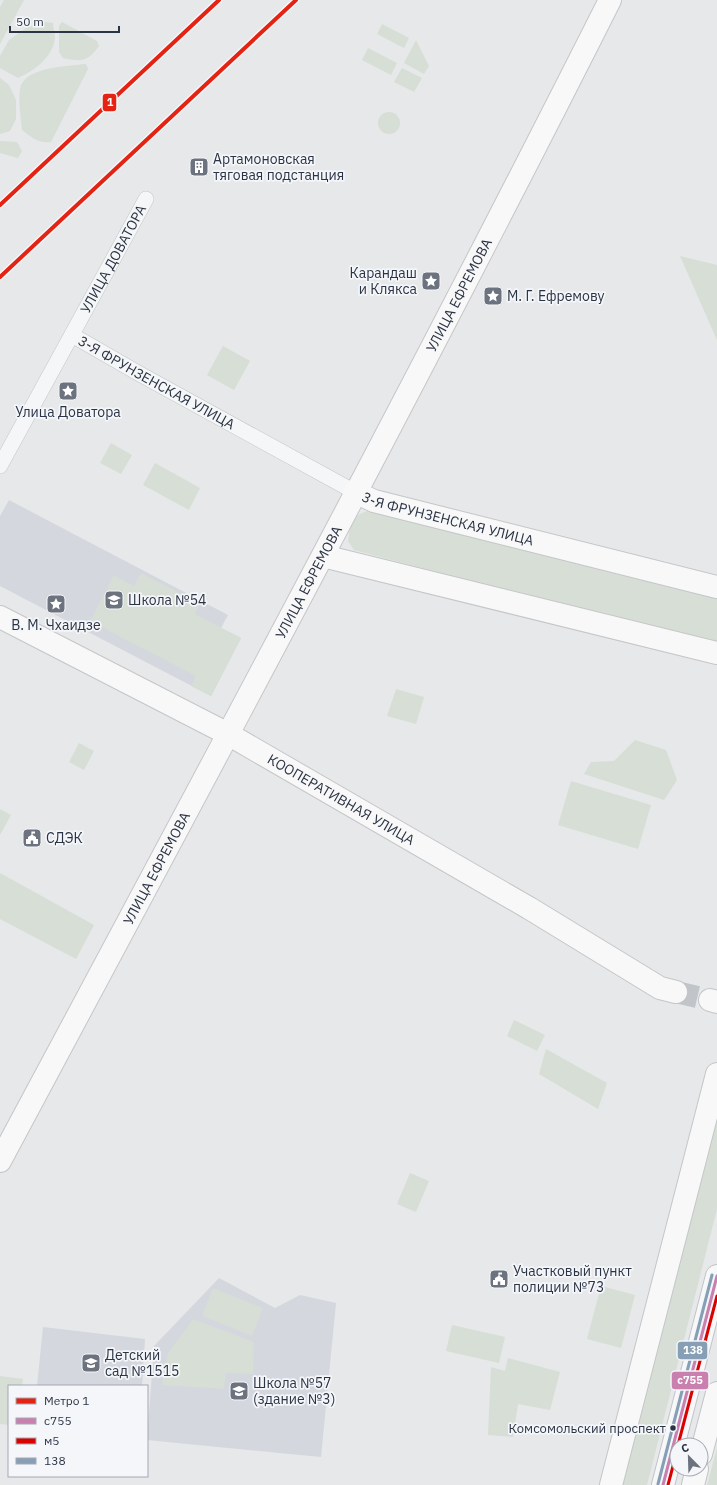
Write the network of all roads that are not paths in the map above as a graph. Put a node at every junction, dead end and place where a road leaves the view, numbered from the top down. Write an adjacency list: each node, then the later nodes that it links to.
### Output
1 (610, 0): 5 (street, УЛИЦА ЕФРЕМОВА)
2 (146, 199): 3 (street, УЛИЦА ДОВАТОРА)
3 (72, 335): 4 (street, УЛИЦА ДОВАТОРА); 5 (street, 3-Я ФРУНЗЕНСКАЯ УЛИЦА)
4 (0, 466)
5 (355, 492): 6 (street, УЛИЦА ЕФРЕМОВА); 7 (street, 3-Я ФРУНЗЕНСКАЯ УЛИЦА)
6 (323, 556): 9 (street); 10 (street, УЛИЦА ЕФРЕМОВА)
7 (717, 587)
8 (0, 617): 10 (street, КООПЕРАТИВНАЯ УЛИЦА)
9 (717, 653)
10 (228, 734): 11 (street, КООПЕРАТИВНАЯ УЛИЦА); 13 (street, УЛИЦА ЕФРЕМОВА)
11 (676, 992)
12 (717, 1074): 17 (street)
13 (0, 1162)
14 (717, 1276): 18 (street)
15 (717, 1393): 16 (street)
16 (705, 1437)
17 (611, 1485)
18 (663, 1485)

